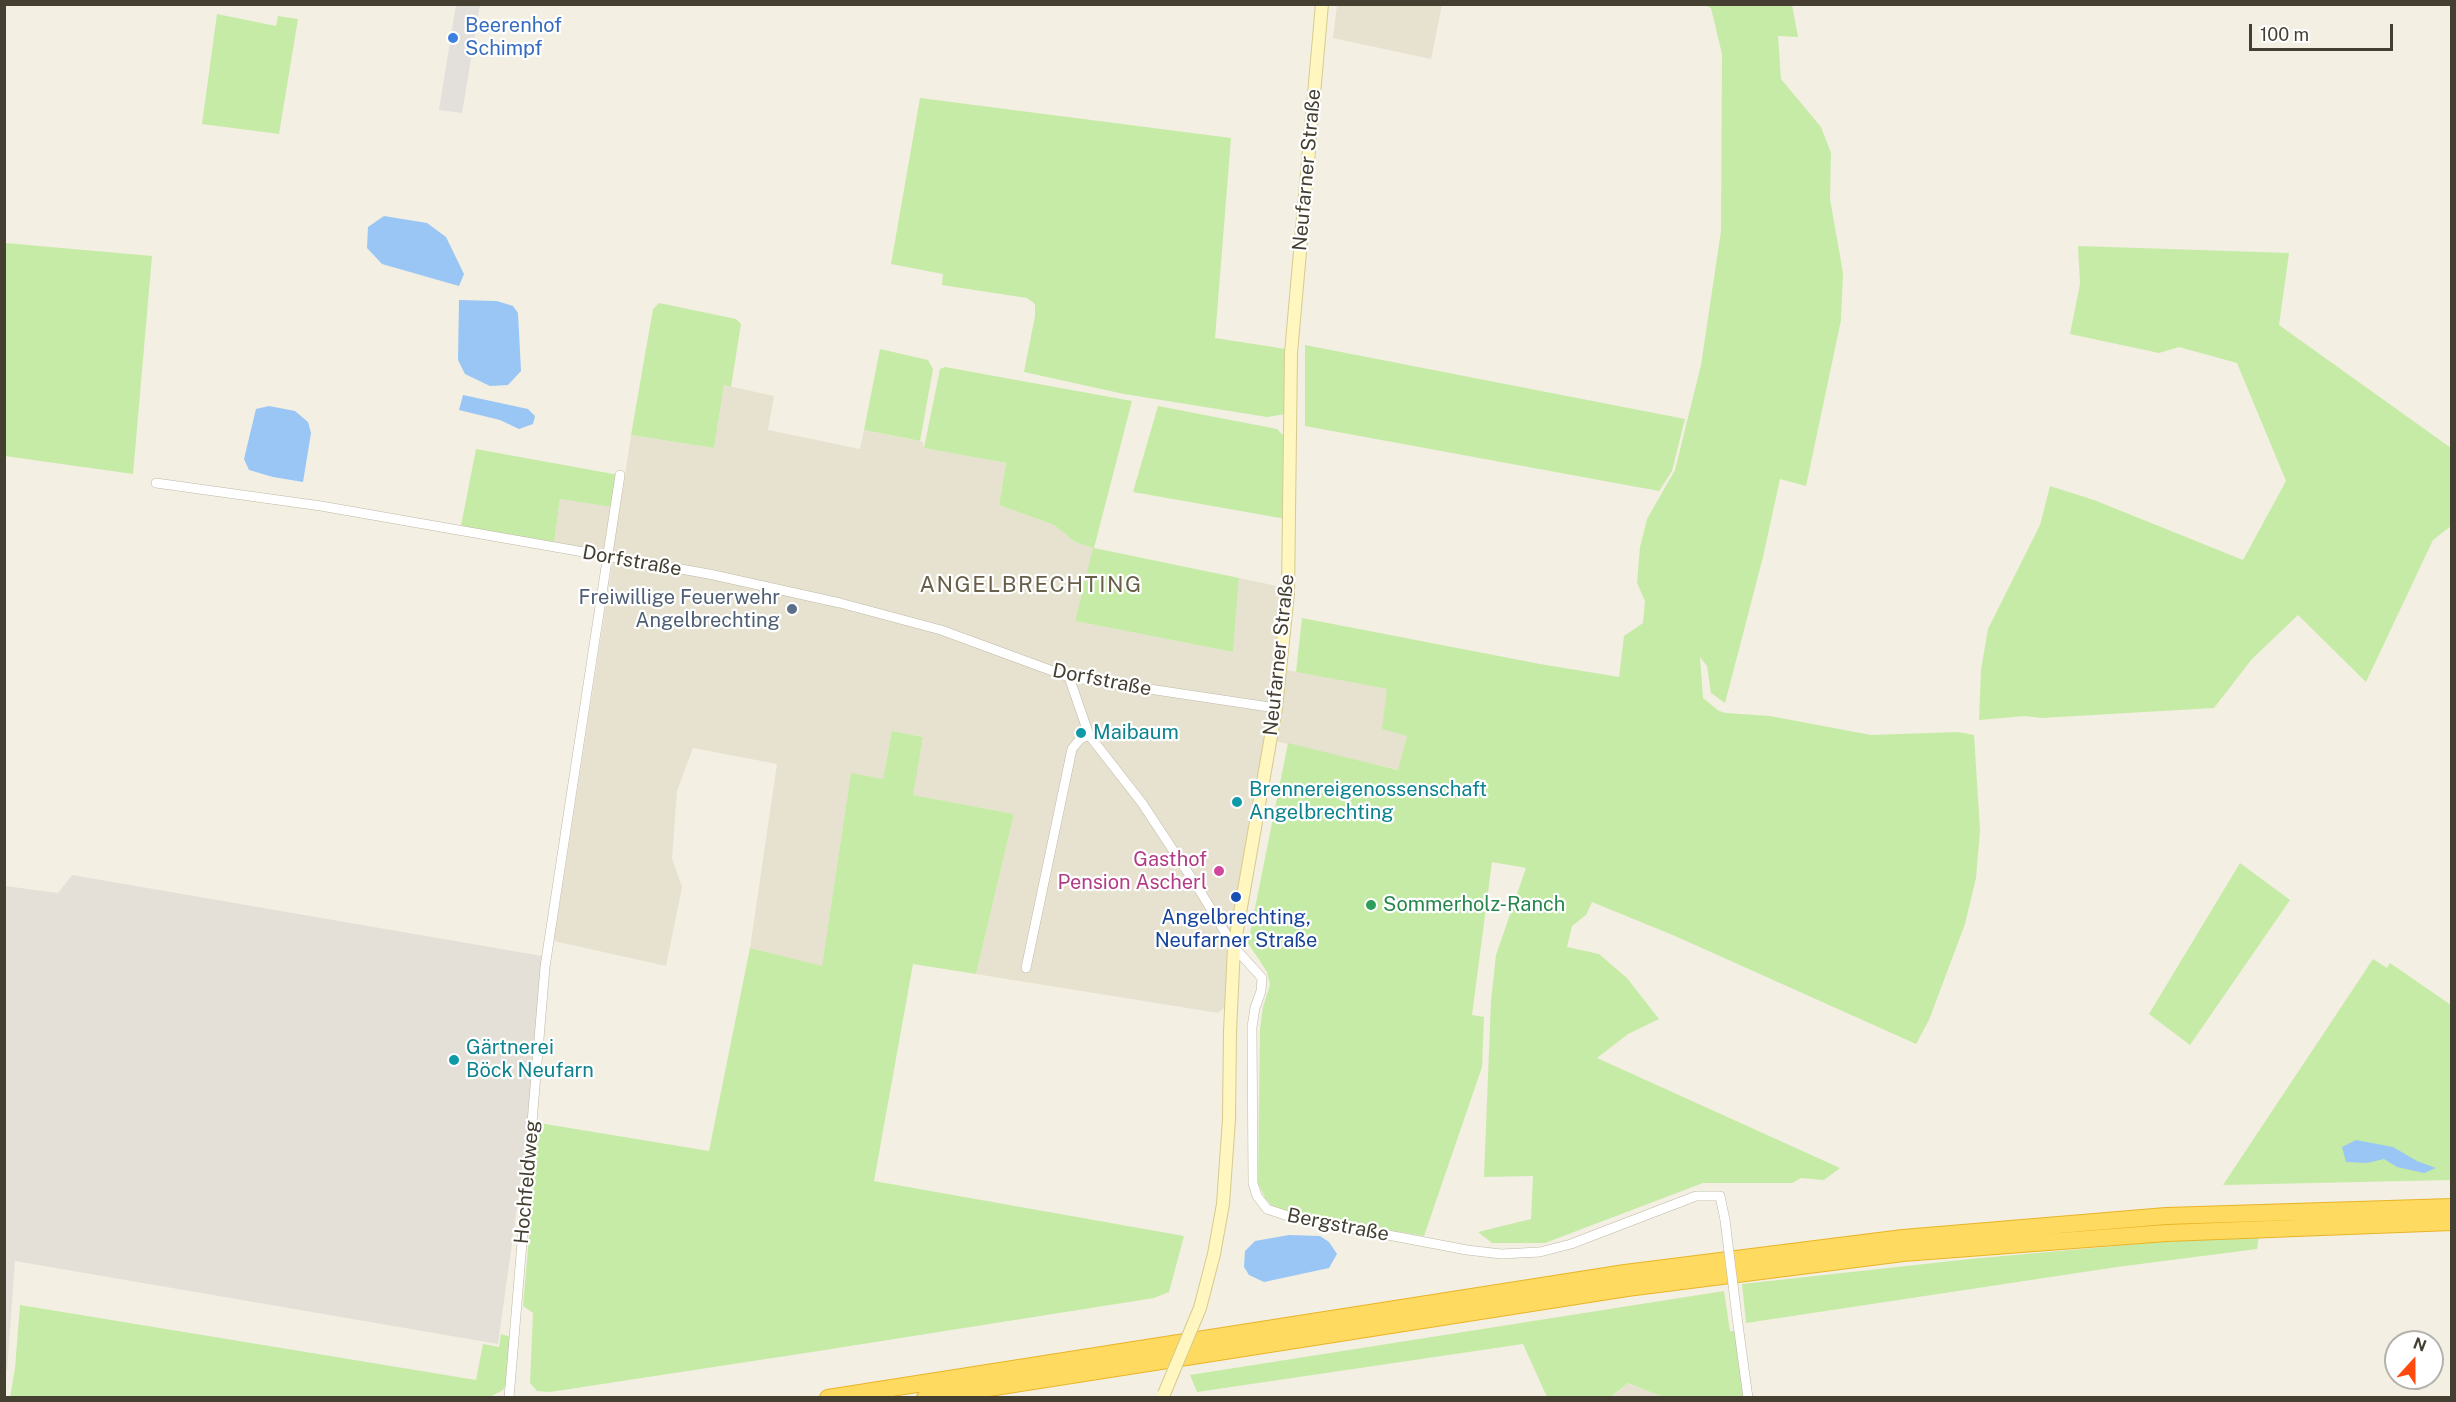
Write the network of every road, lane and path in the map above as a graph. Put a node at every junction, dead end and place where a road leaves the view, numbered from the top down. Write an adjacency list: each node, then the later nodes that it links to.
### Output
1 (1322, 4): 6 (street, Neufarner Straße)
2 (621, 475): 4 (street, Hochfeldweg)
3 (156, 483): 4 (street, Dorfstraße)
4 (610, 556): 5 (street, Dorfstraße); 13 (street, Hochfeldweg)
5 (1069, 677): 6 (street, Dorfstraße); 7 (street, Bergstraße)
6 (1276, 708): 8 (street, Neufarner Straße)
7 (1089, 735): 8 (street, Bergstraße); 9 (street)
8 (1234, 947): 12 (street, Neufarner Straße, bridge); 16 (street, Bergstraße, bridge)
9 (1026, 968)
10 (2451, 1207): 14 (highway)
11 (2451, 1222): 15 (highway)
12 (1163, 1396)
13 (509, 1398)
14 (828, 1398)
15 (925, 1398)
16 (1748, 1398)

